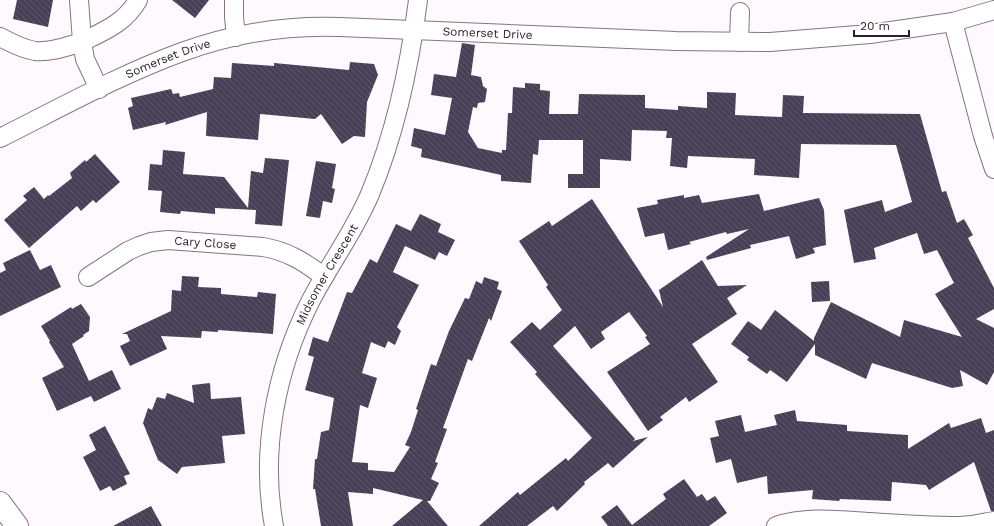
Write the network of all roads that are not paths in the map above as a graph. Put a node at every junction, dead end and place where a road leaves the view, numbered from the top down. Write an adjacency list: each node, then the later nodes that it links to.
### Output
1 (79, 0): 12 (street)
2 (138, 0): 12 (street)
3 (234, 0): 10 (street)
4 (418, 0): 8 (street, Midsomer Crescent)
5 (994, 10): 7 (street, Somerset Drive)
6 (740, 12): 11 (street)
7 (953, 22): 11 (street, Somerset Drive); 15 (street)
8 (414, 30): 10 (street, Somerset Drive); 11 (street, Somerset Drive); 16 (street, Midsomer Crescent)
9 (0, 37): 12 (street)
10 (236, 37): 13 (street, Somerset Drive)
11 (739, 42)
12 (84, 50): 13 (street)
13 (99, 89): 14 (street, Somerset Drive)
14 (0, 138)
15 (994, 169)
16 (324, 276): 17 (street, Cary Close); 21 (street, Midsomer Crescent)
17 (88, 277)
18 (0, 503): 20 (main road)
19 (994, 521): 22 (street)
20 (17, 526)
21 (274, 526)
22 (776, 526)

